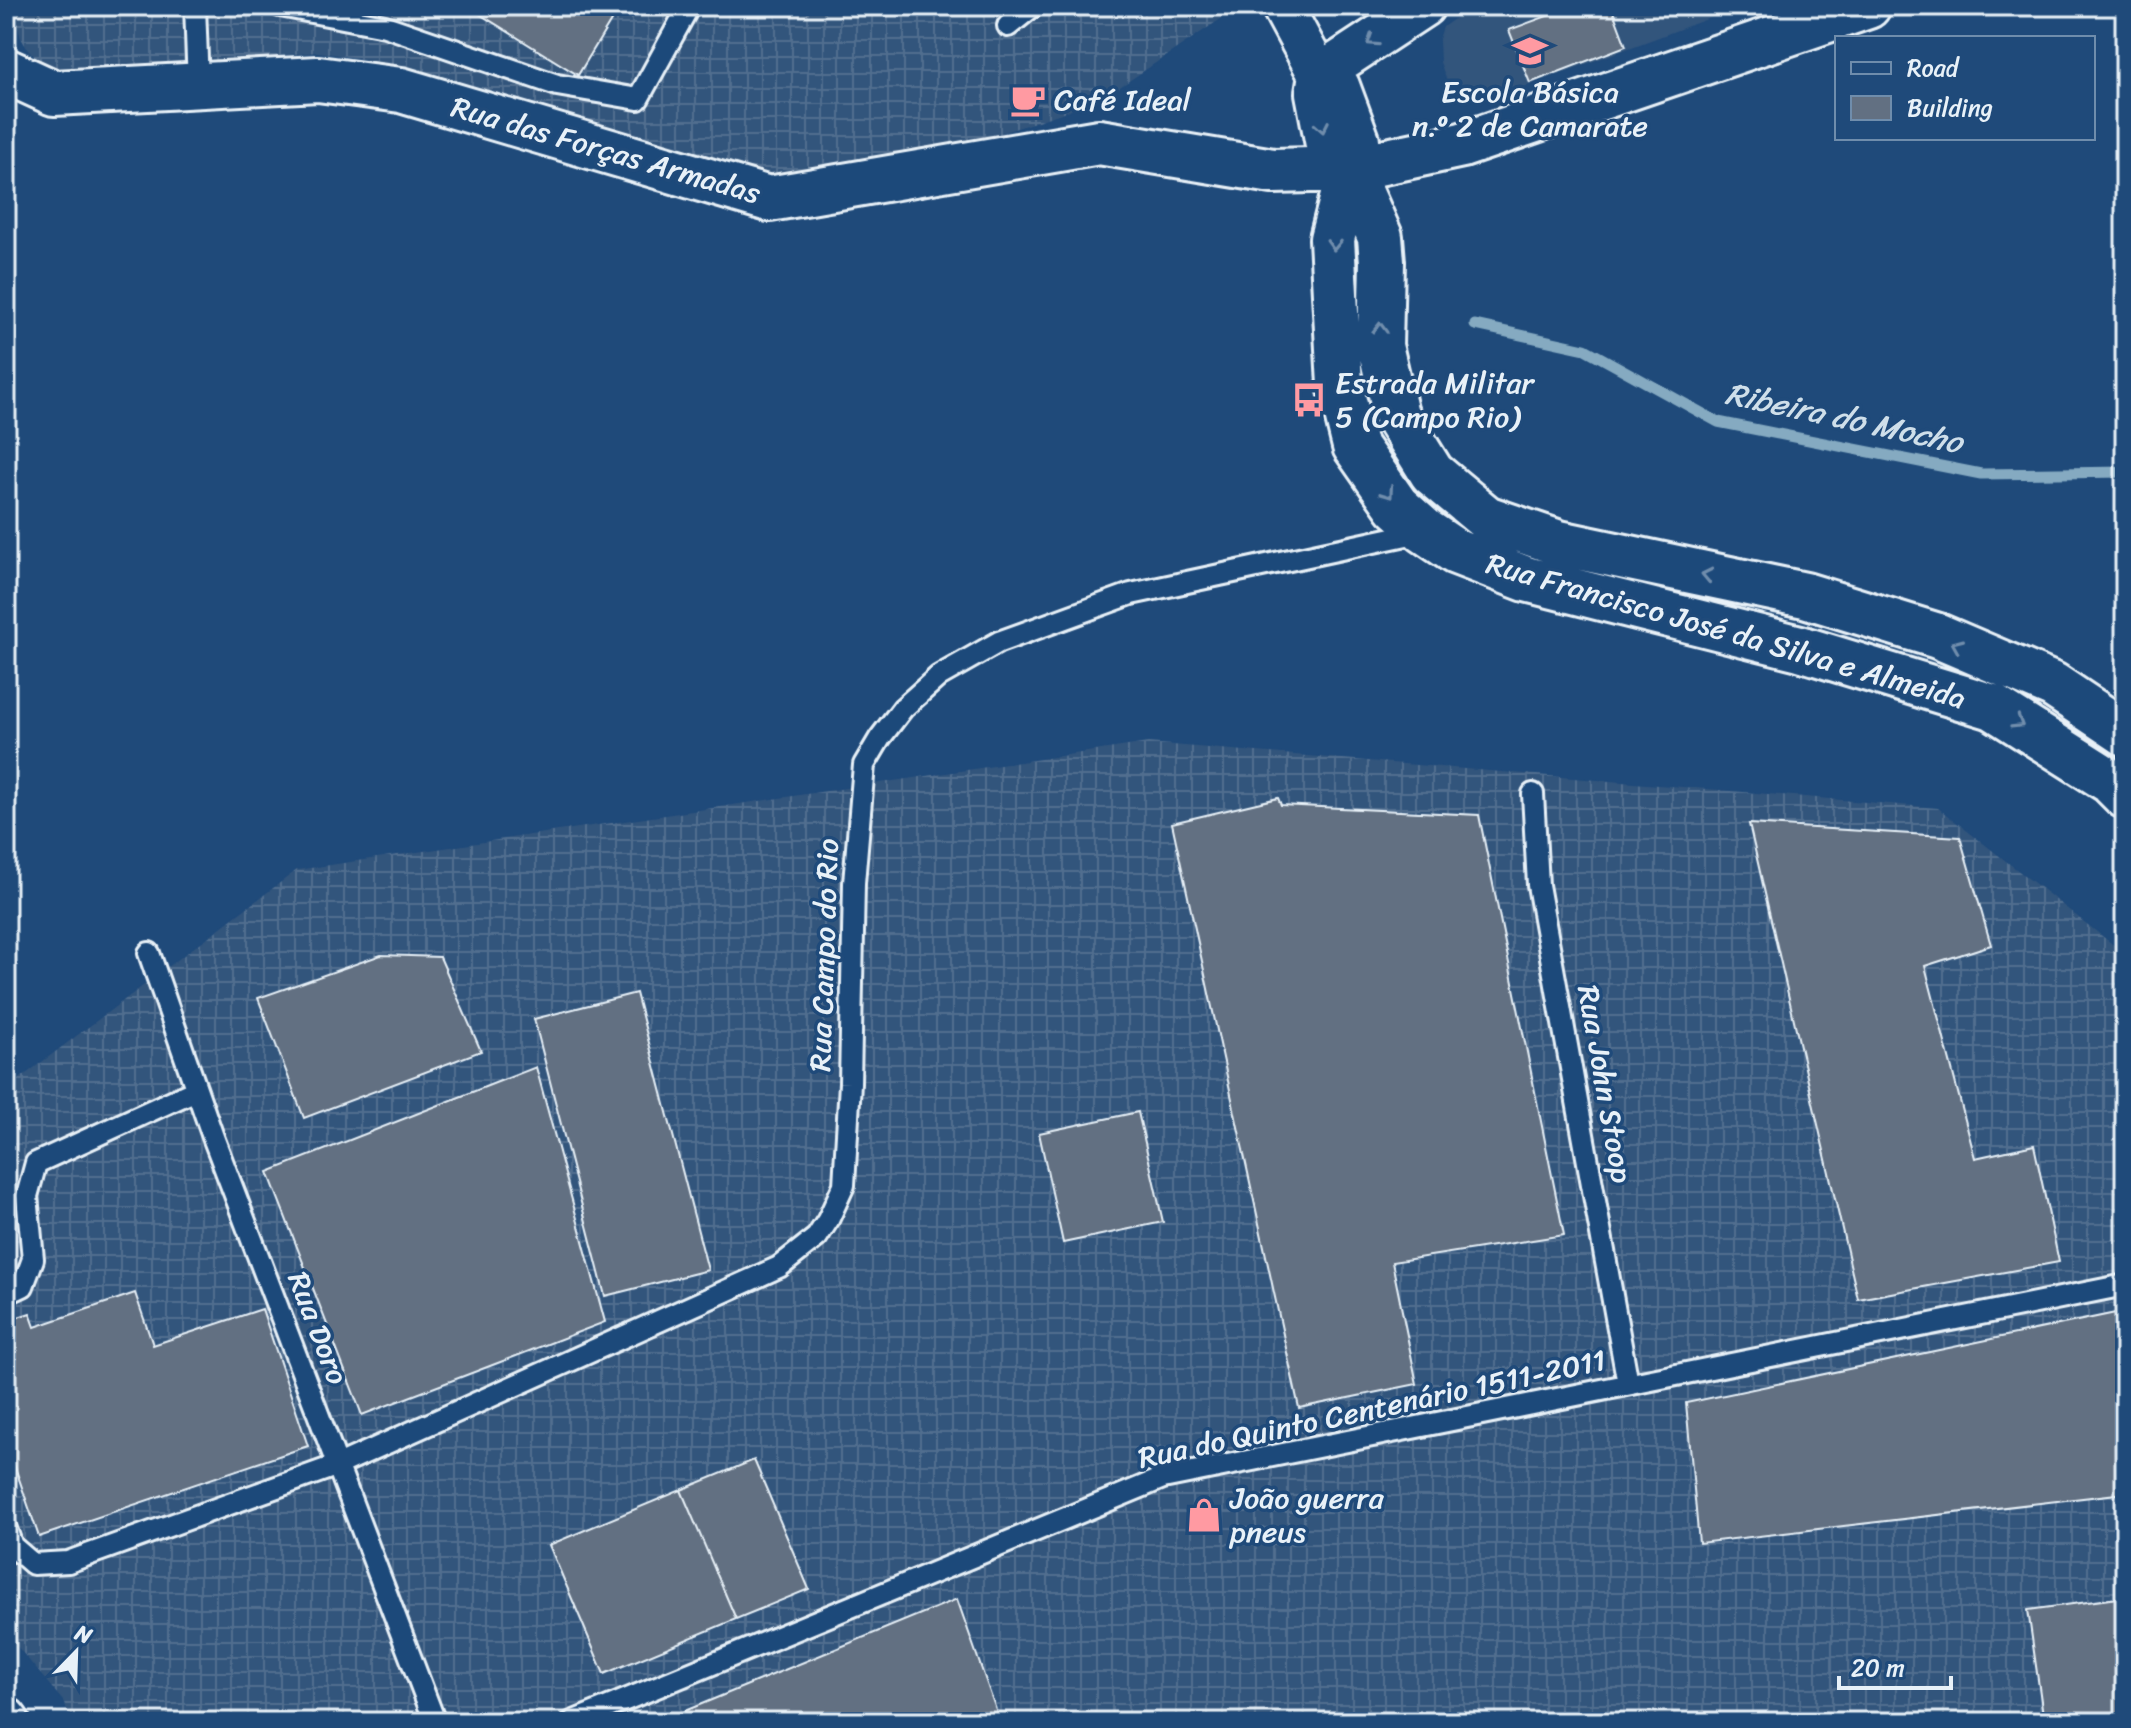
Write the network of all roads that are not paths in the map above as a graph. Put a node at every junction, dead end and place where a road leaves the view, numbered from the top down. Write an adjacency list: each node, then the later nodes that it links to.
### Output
1 (195, 6): 11 (lane)
2 (280, 6): 3 (lane)
3 (689, 6)
4 (1033, 6): 8 (lane)
5 (1282, 6): 10 (street)
6 (1424, 6): 10 (street, one-way to 10)
7 (1868, 6): 12 (street, Rua das Forças Armadas)
8 (1008, 26)
9 (6, 71): 11 (street, Rua das Forças Armadas)
10 (1319, 75): 12 (street)
11 (198, 85): 12 (street, Rua das Forças Armadas)
12 (1350, 169): 13 (street, Rua Francisco José da Silva e Almeida, one-way to 13); 14 (street, Rua Francisco José da Silva e Almeida, one-way to 12)
13 (1425, 531): 16 (street, Rua Francisco José da Silva e Almeida, one-way to 16); 22 (lane, Rua Campo do Rio)
14 (2125, 733)
15 (1533, 794): 21 (lane, Rua John Stoop)
16 (2125, 796)
17 (149, 953): 18 (lane, Rua Doro)
18 (196, 1090): 20 (lane); 22 (lane, Rua Doro)
19 (2125, 1285): 21 (lane, Rua do Quinto Centenário 1511-2011)
20 (6, 1294)
21 (1628, 1384): 25 (lane, Rua do Quinto Centenário 1511-2011)
22 (338, 1465): 23 (lane, Rua Campo do Rio); 24 (lane, Rua Doro)
23 (6, 1529)
24 (435, 1722)
25 (572, 1722)

